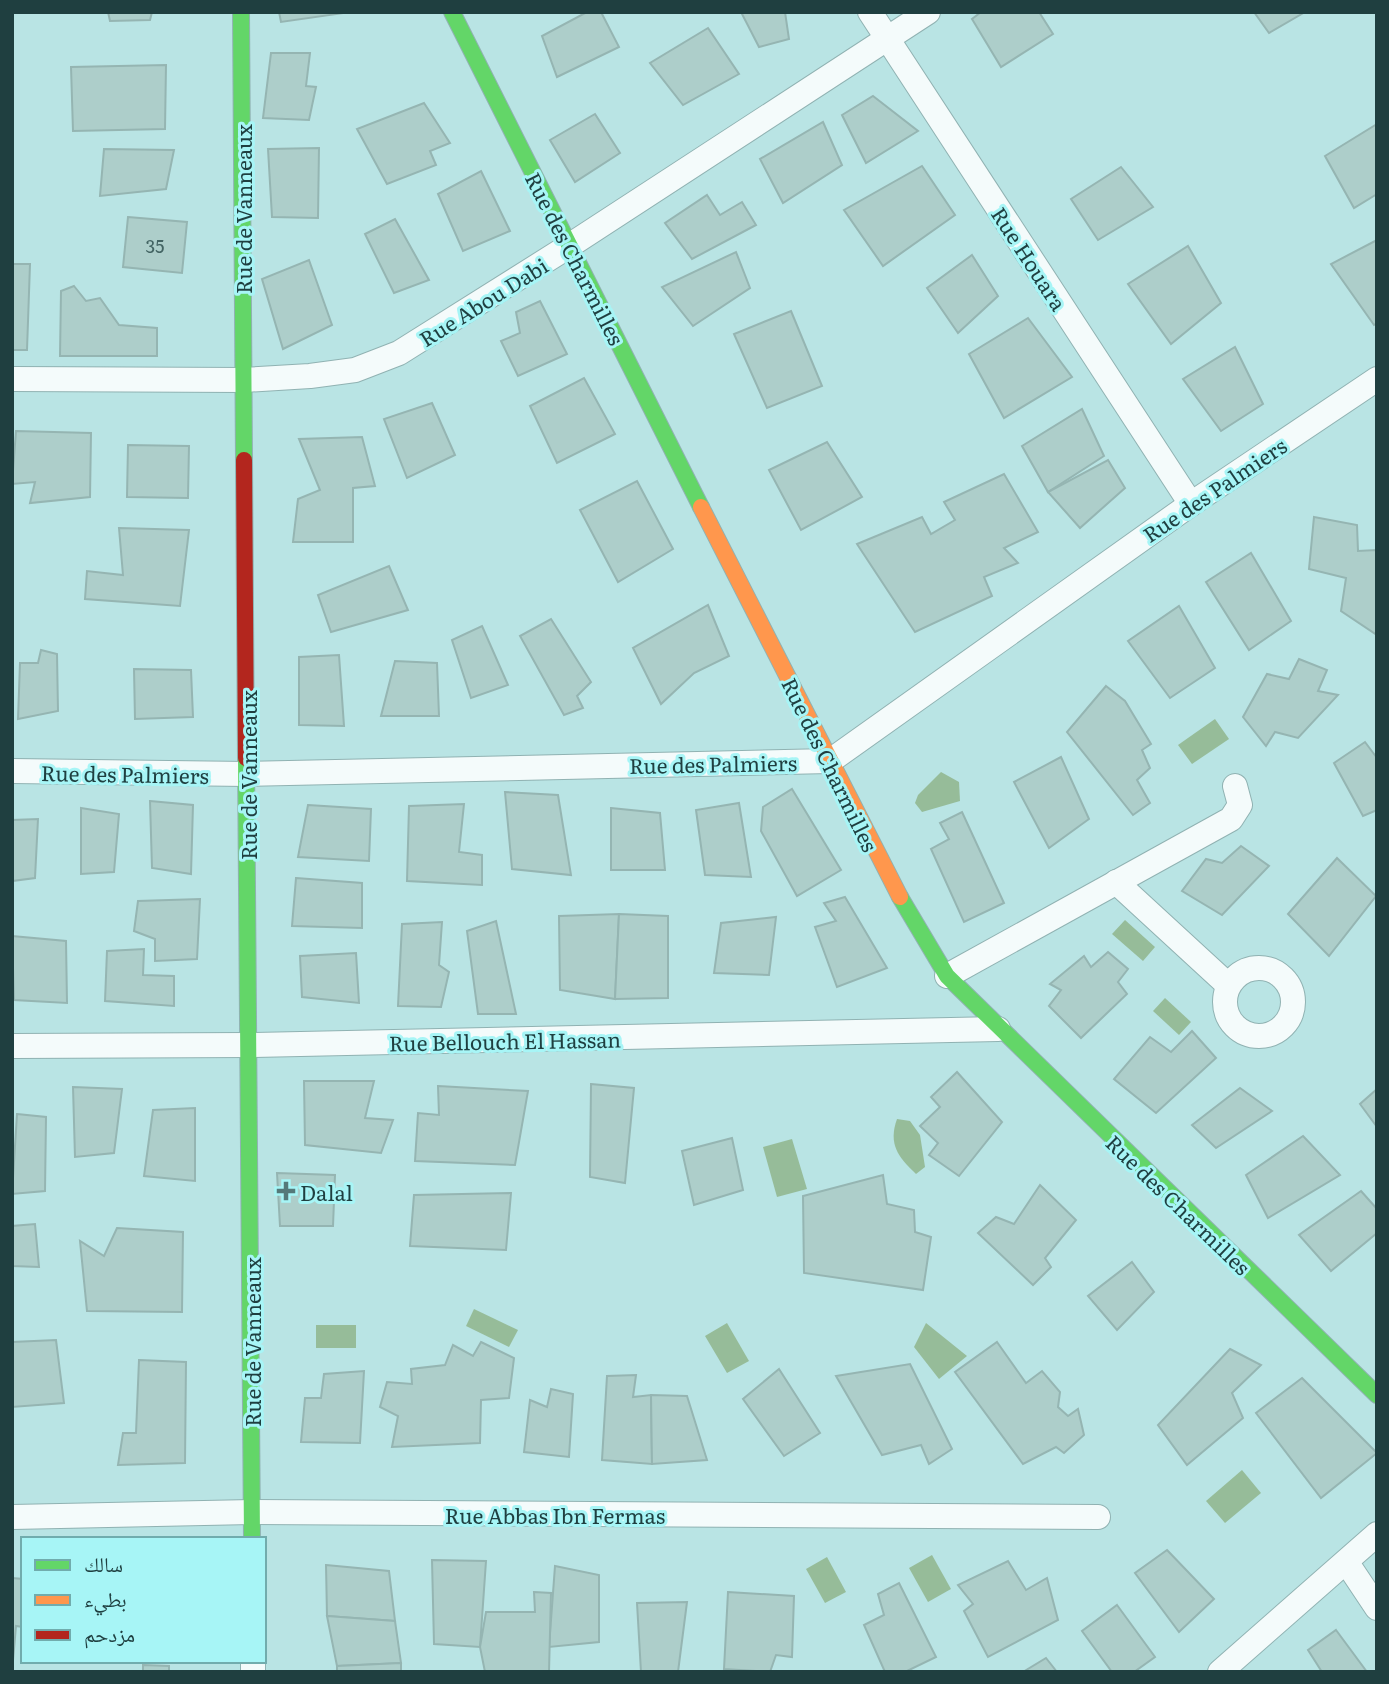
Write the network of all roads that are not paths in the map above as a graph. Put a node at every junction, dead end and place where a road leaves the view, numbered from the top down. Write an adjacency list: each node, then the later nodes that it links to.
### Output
1 (241, 12): 9 (street, Rue de Vanneaux)
2 (452, 12): 6 (street, Rue des Charmilles)
3 (870, 12): 5 (street, Rue Houara)
4 (928, 12): 5 (street, Rue Abou Dabi)
5 (889, 40): 6 (street, Rue Abou Dabi); 10 (street, Rue Houara)
6 (569, 246): 9 (street, Rue Abou Dabi); 11 (street, Rue des Charmilles)
7 (12, 379): 9 (street, Rue Abou Dabi)
8 (1377, 379): 10 (street, Rue des Palmiers)
9 (244, 380): 13 (street, Rue de Vanneaux)
10 (1191, 504): 11 (street, Rue des Palmiers)
11 (830, 761): 13 (street, Rue des Palmiers); 16 (street, Rue des Charmilles)
12 (12, 771): 13 (street, Rue des Palmiers)
13 (247, 774): 19 (street, Rue de Vanneaux)
14 (1235, 786): 15 (street)
15 (1116, 882): 16 (street); 17 (street)
16 (947, 976): 18 (street, Rue des Charmilles)
17 (1228, 985)
18 (998, 1030): 19 (street, Rue Bellouch El Hassan); 21 (street, Rue des Charmilles)
19 (248, 1045): 20 (street, Rue Bellouch El Hassan); 22 (street, Rue de Vanneaux)
20 (12, 1046)
21 (1377, 1395)
22 (252, 1512): 23 (street, Rue Abbas Ibn Fermas); 24 (street, Rue Abbas Ibn Fermas); 26 (street, Rue de Vanneaux)
23 (12, 1517)
24 (1098, 1517)
25 (1377, 1534): 27 (street)
26 (252, 1537)
27 (1347, 1563): 28 (street); 29 (street)
28 (1377, 1608)
29 (1220, 1672)

